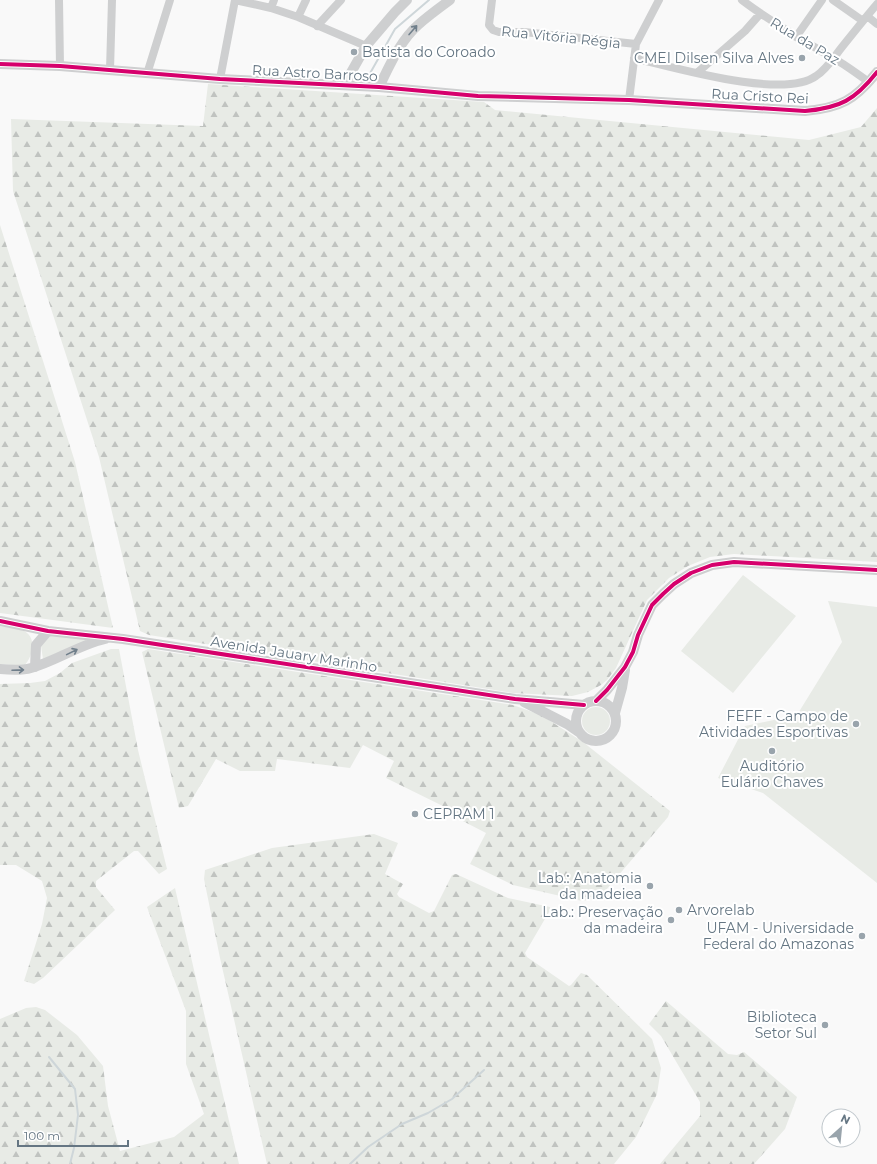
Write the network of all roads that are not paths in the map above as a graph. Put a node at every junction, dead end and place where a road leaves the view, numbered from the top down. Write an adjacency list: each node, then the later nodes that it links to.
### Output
1 (60, 0): 28 (street)
2 (112, 0): 29 (street)
3 (170, 0): 32 (street)
4 (235, 0): 16 (street); 33 (street)
5 (274, 0): 16 (street)
6 (306, 0): 18 (street)
7 (341, 0): 21 (street)
8 (407, 0): 24 (street)
9 (450, 0): 36 (street, one-way to 9)
10 (492, 0): 23 (street, Rua Vitória Régia)
11 (657, 0): 23 (street)
12 (742, 0): 17 (street, Rua da Paz)
13 (822, 0): 22 (street)
14 (833, 0): 19 (street)
15 (877, 4): 19 (street)
16 (271, 8): 18 (street)
17 (760, 14): 22 (street, Rua da Paz); 30 (street)
18 (298, 17): 21 (street)
19 (865, 19): 20 (street); 26 (street)
20 (877, 24)
21 (317, 26): 24 (street)
22 (796, 37): 26 (street, Rua da Paz)
23 (636, 44): 25 (street)
24 (366, 46): 35 (street)
25 (634, 58): 30 (street); 37 (street)
26 (834, 58): 30 (street); 34 (street, Rua da Paz)
27 (0, 64): 28 (street, Rua Astro Barroso)
28 (60, 66): 29 (street, Rua Astro Barroso)
29 (110, 70): 32 (street, Rua Astro Barroso)
30 (698, 72)
31 (877, 72): 34 (street, Rua Cristo Rei)
32 (147, 74): 33 (street, Rua Astro Barroso)
33 (220, 79): 35 (street, Rua Astro Barroso)
34 (869, 82): 37 (street, Rua Cristo Rei)
35 (344, 85): 36 (street, Rua Astro Barroso)
36 (379, 87): 37 (street, Rua Astro Barroso)
37 (629, 100)
38 (877, 570): 45 (street)
39 (0, 621): 40 (street, Avenida Jauary Marinho)
40 (29, 627): 41 (street, Avenida Jauary Marinho); 43 (street)
41 (48, 630): 42 (street, Avenida Jauary Marinho); 43 (street)
42 (123, 639): 44 (street, Avenida Jauary Marinho, one-way to 42); 47 (street, Avenida Jauary Marinho)
43 (36, 644): 44 (street)
44 (35, 667): 46 (street, Avenida Jauary Marinho, one-way to 44)
45 (625, 667): 48 (street); 50 (street)
46 (0, 669)
47 (515, 699): 49 (street, Avenida Jauary Marinho); 51 (street, Avenida Jauary Marinho)
48 (596, 701): 49 (street); 50 (street)
49 (584, 705): 51 (street)
50 (615, 713): 51 (street)
51 (580, 733)

